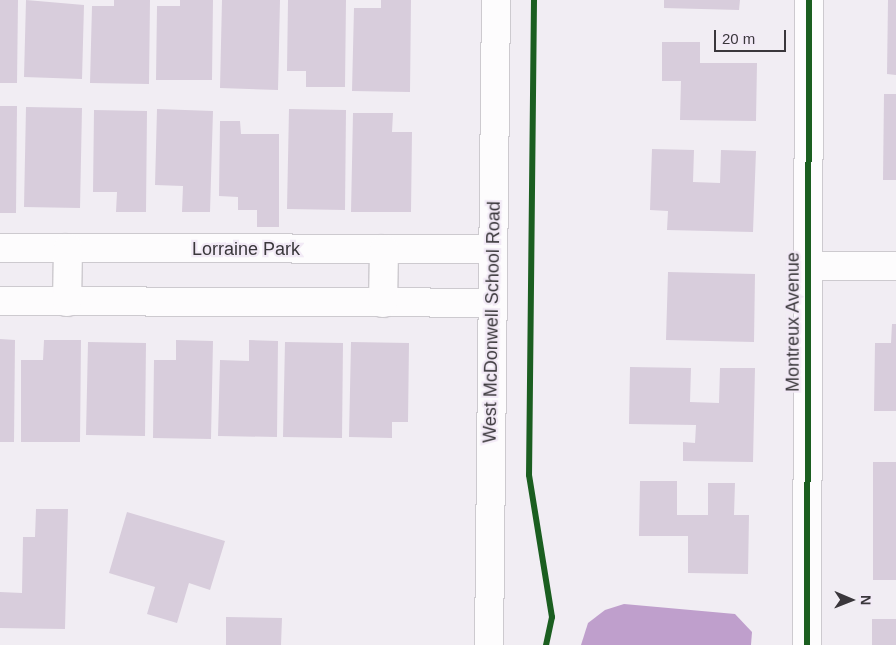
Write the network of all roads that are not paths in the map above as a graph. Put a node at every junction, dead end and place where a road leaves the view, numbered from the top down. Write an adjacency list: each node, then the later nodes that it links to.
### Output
1 (496, 0): 5 (street, West McDonwell School Road)
2 (809, 0): 7 (street, Montreux Avenue)
3 (0, 248): 4 (street, Lorraine Park)
4 (68, 248): 6 (street, Lorraine Park); 10 (street)
5 (493, 248): 6 (street, Lorraine Park); 12 (street, West McDonwell School Road)
6 (384, 249): 11 (street)
7 (809, 266): 8 (street); 14 (street, Montreux Avenue)
8 (896, 266)
9 (0, 302): 10 (street)
10 (67, 302): 11 (street)
11 (383, 303): 12 (street)
12 (491, 303): 13 (street, West McDonwell School Road)
13 (489, 645)
14 (806, 645)

